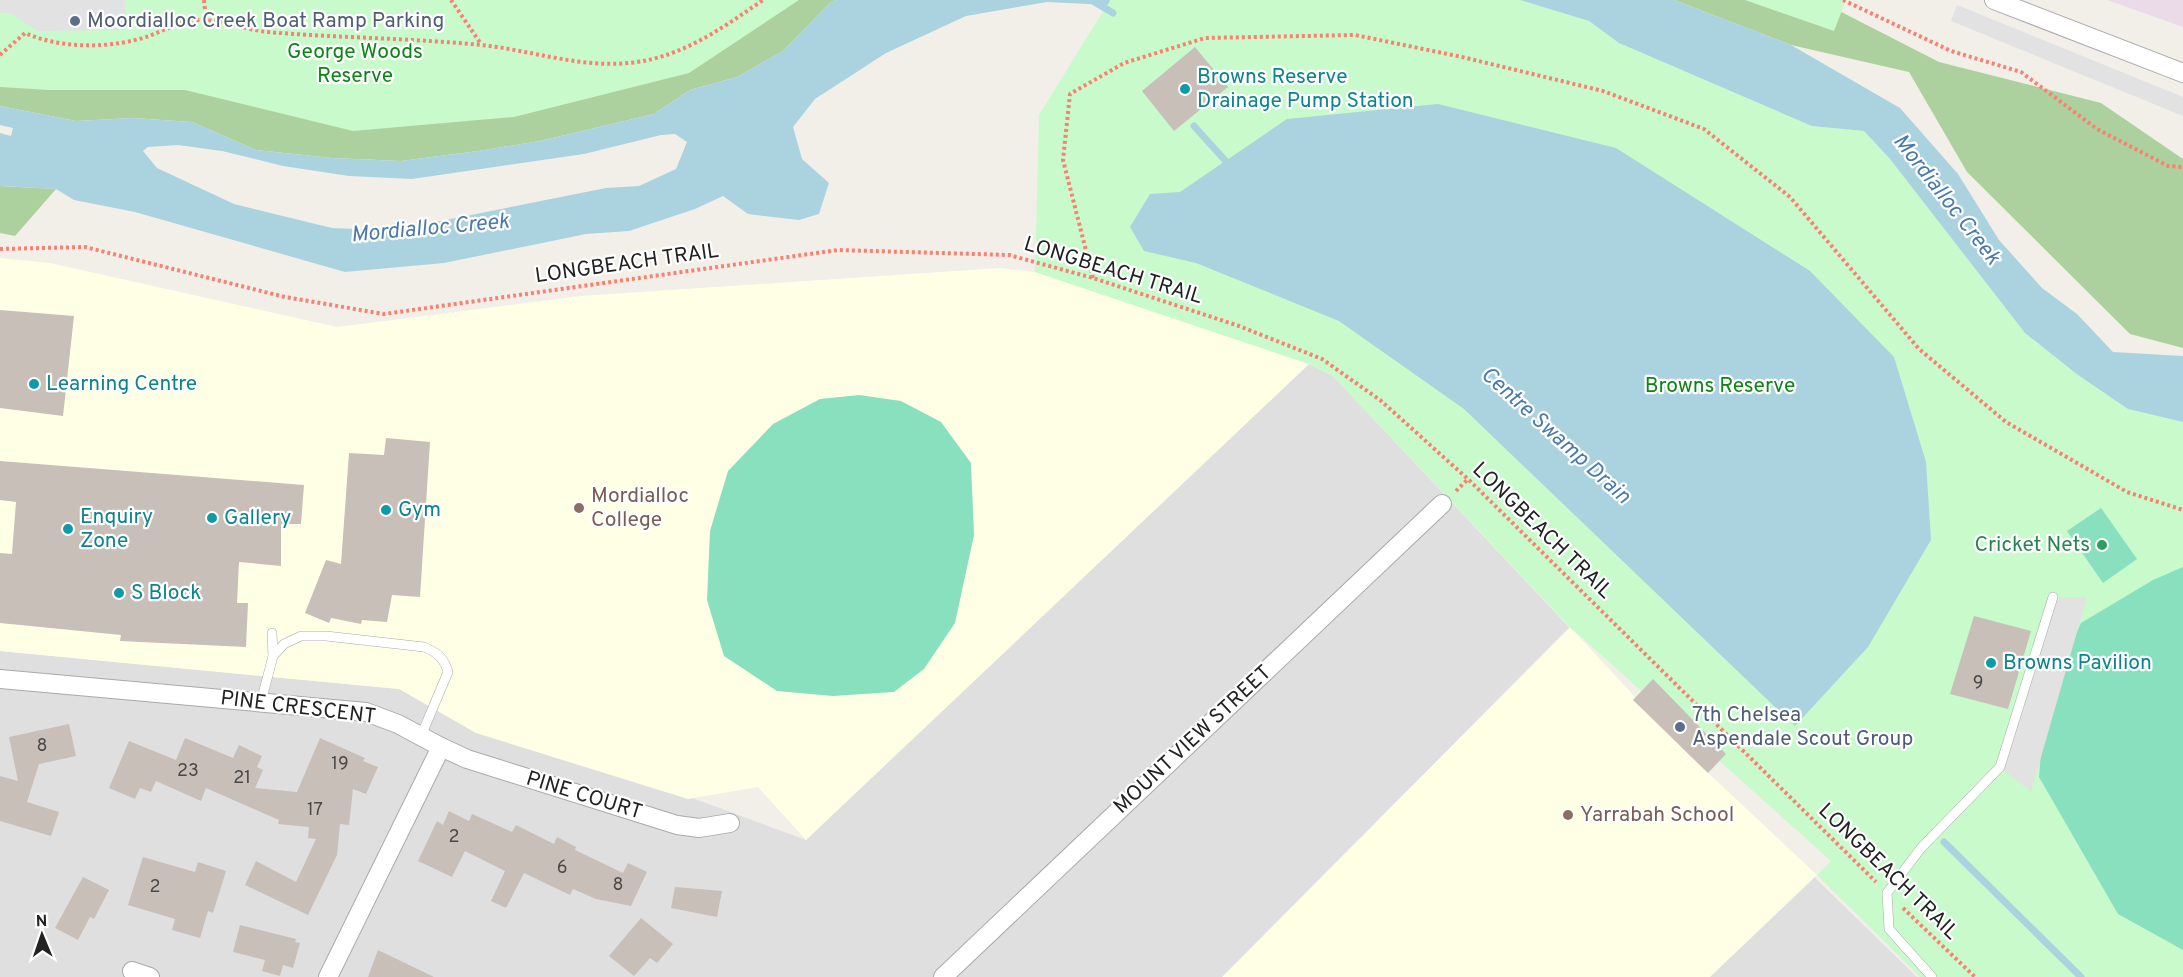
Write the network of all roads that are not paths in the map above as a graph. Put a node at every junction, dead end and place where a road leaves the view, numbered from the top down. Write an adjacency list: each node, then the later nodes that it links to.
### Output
1 (1994, 0): 2 (street)
2 (2183, 73)
3 (1442, 504): 15 (street, MOUNT VIEW STREET)
4 (2053, 597): 16 (lane)
5 (272, 633): 6 (lane)
6 (273, 656): 8 (lane); 9 (lane)
7 (0, 679): 8 (street, PINE CRESCENT)
8 (261, 702): 9 (street, PINE CRESCENT)
9 (421, 736): 10 (street, PINE CRESCENT)
10 (441, 747): 11 (street, PINE COURT); 14 (street)
11 (730, 823)
12 (132, 971): 13 (street)
13 (150, 977)
14 (328, 977)
15 (943, 977)
16 (1932, 977)

